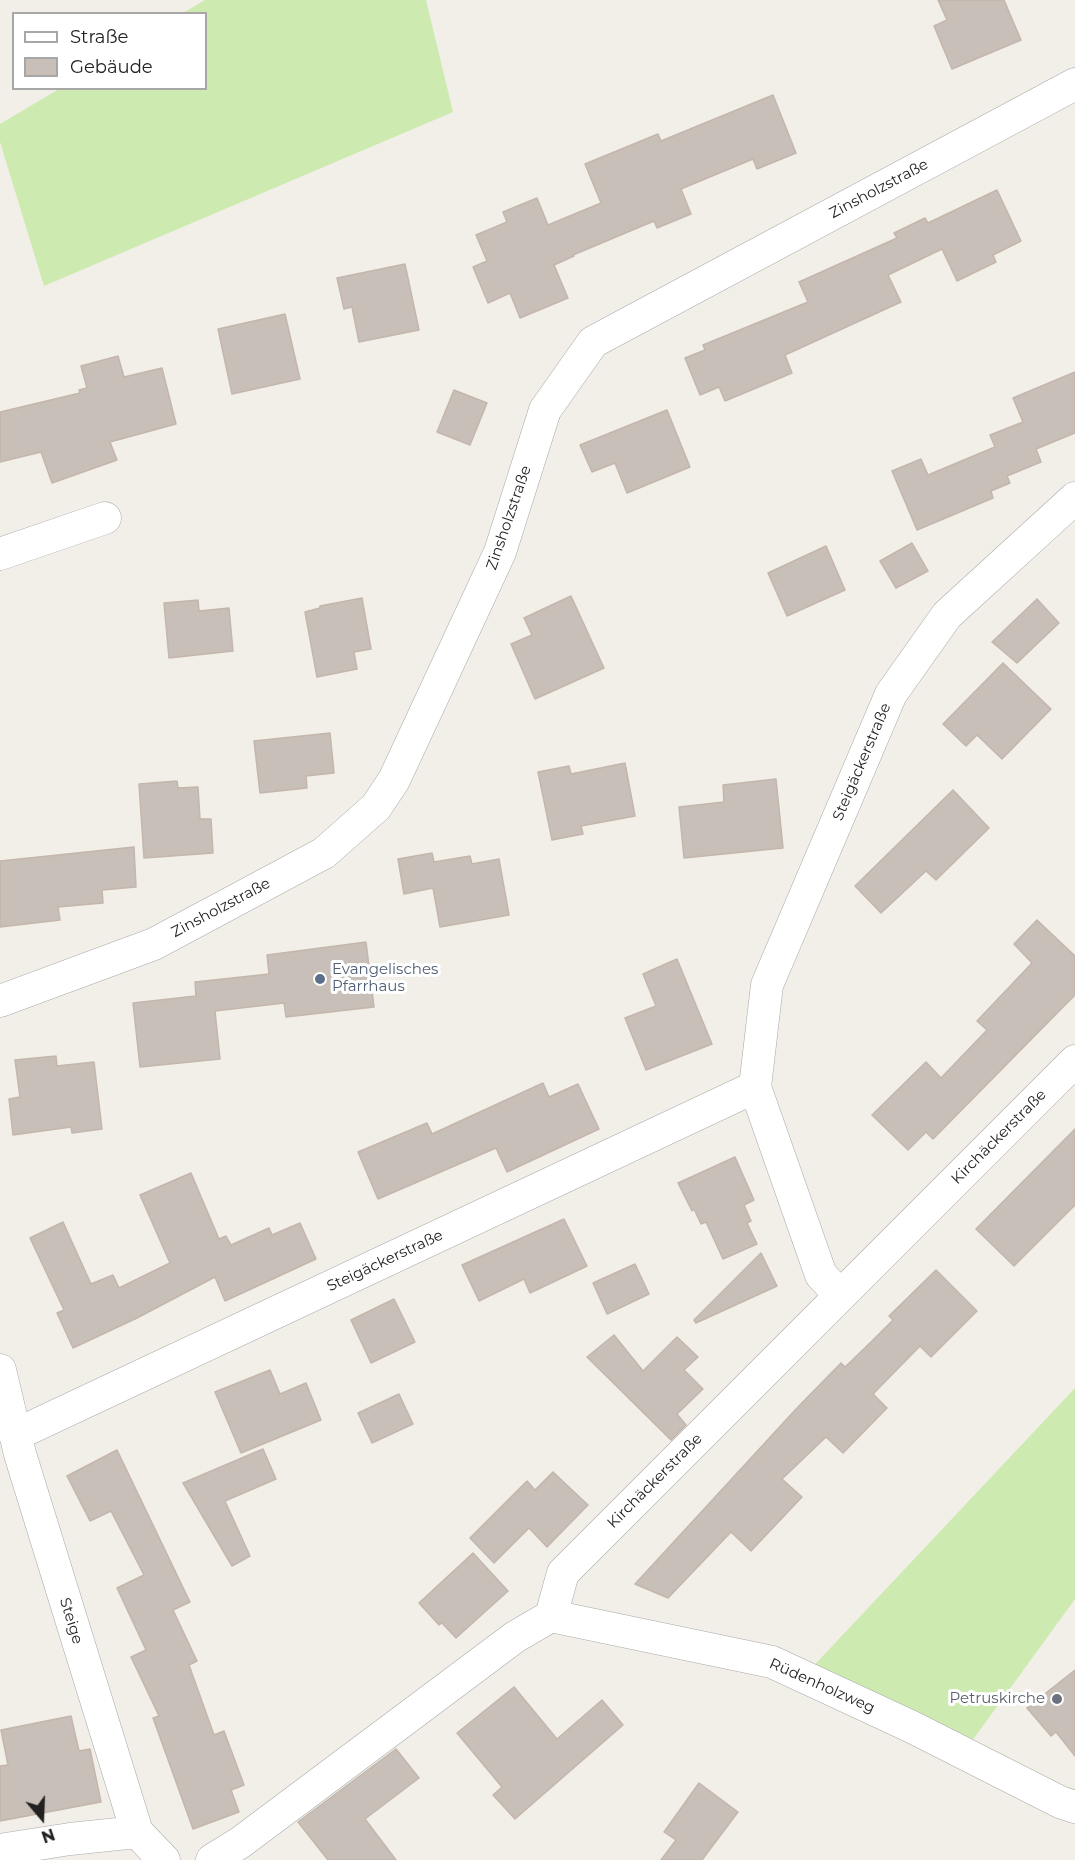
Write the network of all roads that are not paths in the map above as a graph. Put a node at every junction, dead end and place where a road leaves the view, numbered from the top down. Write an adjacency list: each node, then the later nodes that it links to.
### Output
1 (1075, 84): 5 (street, Zinsholzstraße)
2 (1075, 498): 7 (street, Steigäckerstraße)
3 (105, 518): 4 (street)
4 (0, 554)
5 (0, 1001)
6 (1075, 1061): 8 (street, Kirchäckerstraße)
7 (755, 1088): 8 (street, Steigäckerstraße); 10 (street, Steigäckerstraße)
8 (840, 1295): 11 (street, Kirchäckerstraße)
9 (0, 1370): 10 (street, Steige)
10 (12, 1449): 13 (street, Steige)
11 (550, 1616): 12 (street, Rüdenholzweg); 16 (street)
12 (1075, 1807)
13 (137, 1832): 14 (street); 15 (street, Steige)
14 (0, 1850)
15 (164, 1860)
16 (212, 1860)

